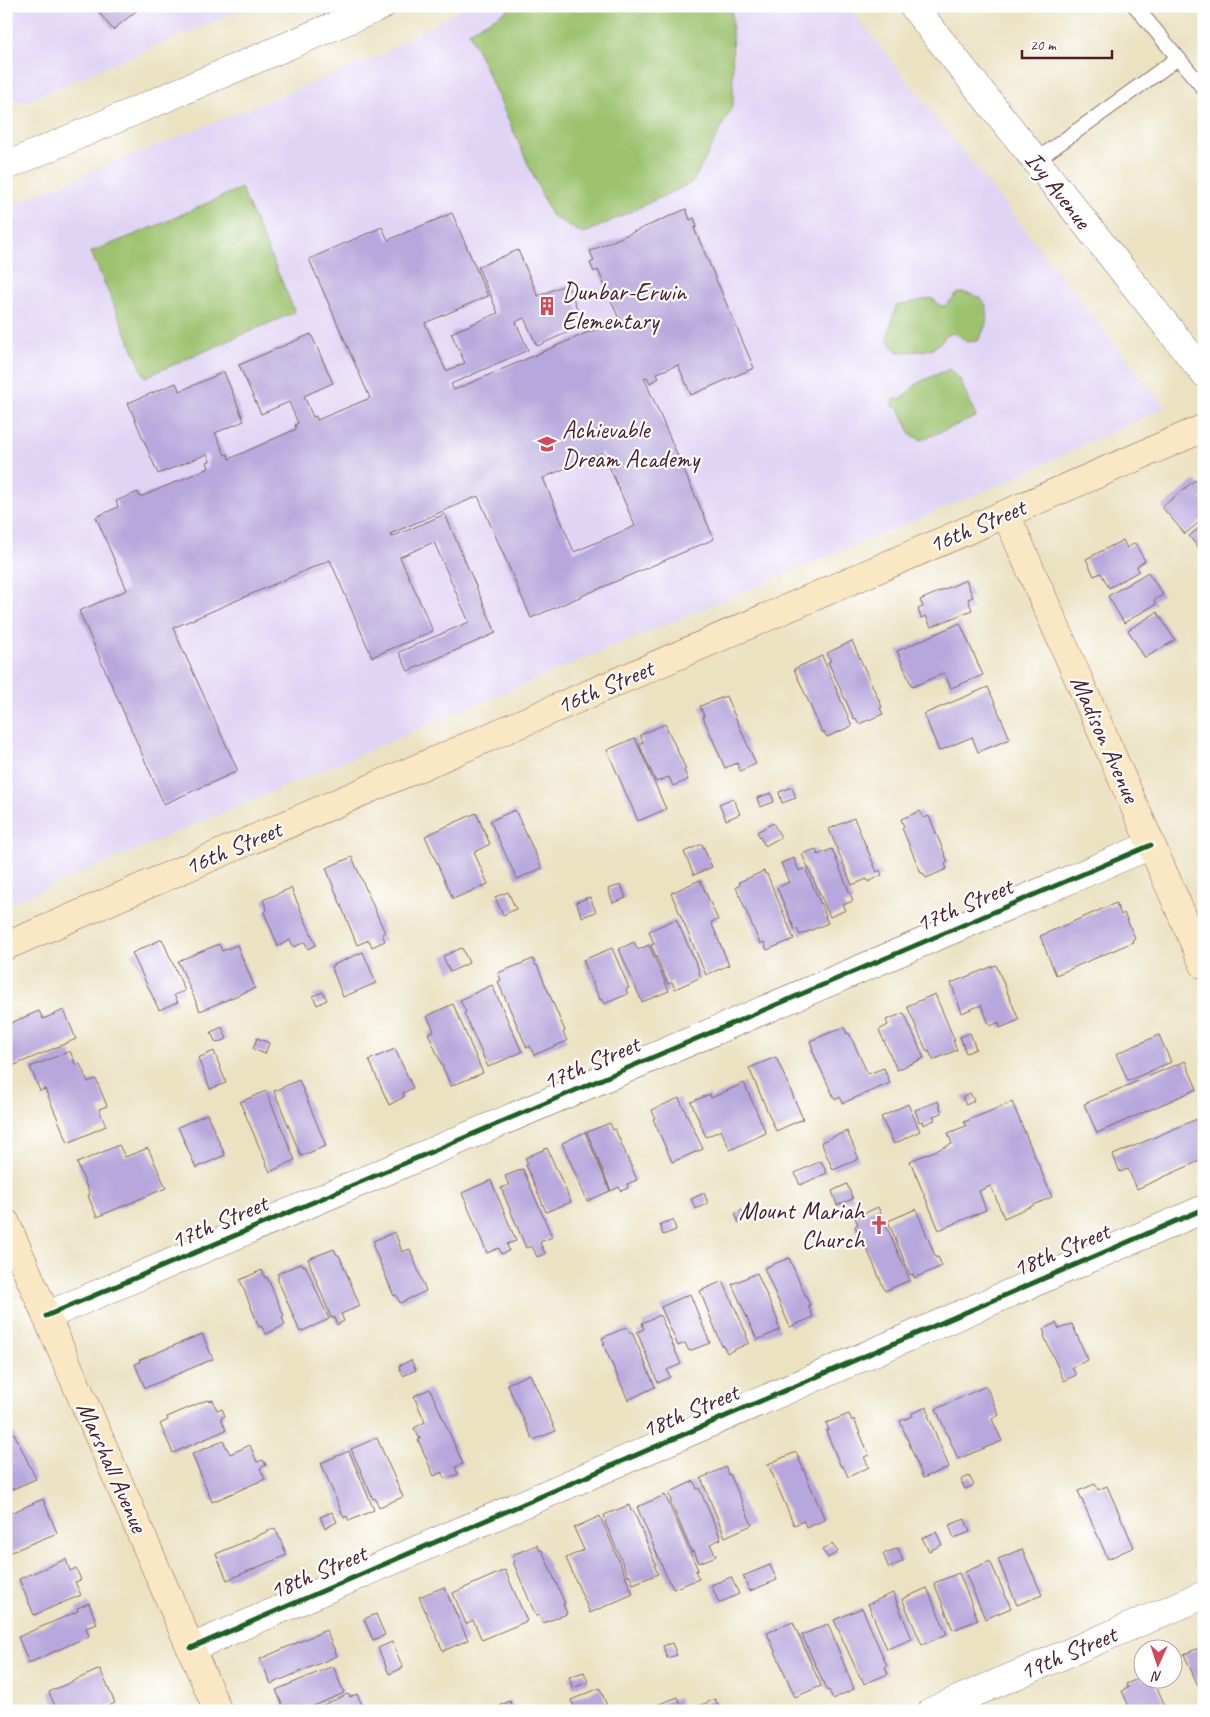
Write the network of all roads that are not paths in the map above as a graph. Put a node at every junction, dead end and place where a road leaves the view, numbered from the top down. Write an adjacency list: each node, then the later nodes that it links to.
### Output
1 (381, 6): 7 (street)
2 (913, 6): 6 (street, Ivy Avenue)
3 (1136, 6): 4 (lane)
4 (1178, 58): 5 (lane); 6 (lane)
5 (1204, 89)
6 (1035, 161): 8 (street, Ivy Avenue)
7 (6, 166)
8 (1204, 373)
9 (1204, 428): 10 (main road, 16th Street)
10 (1006, 514): 11 (main road, Madison Avenue); 12 (main road, 16th Street)
11 (1152, 845): 13 (main road, Madison Avenue); 16 (street, 17th Street)
12 (6, 946)
13 (1204, 965)
14 (1204, 1209): 18 (street, 18th Street)
15 (6, 1223): 16 (main road, Marshall Avenue)
16 (46, 1316): 18 (main road, Marshall Avenue)
17 (1204, 1595): 20 (street, 19th Street)
18 (191, 1648): 19 (main road, Marshall Avenue)
19 (218, 1711)
20 (932, 1711)

